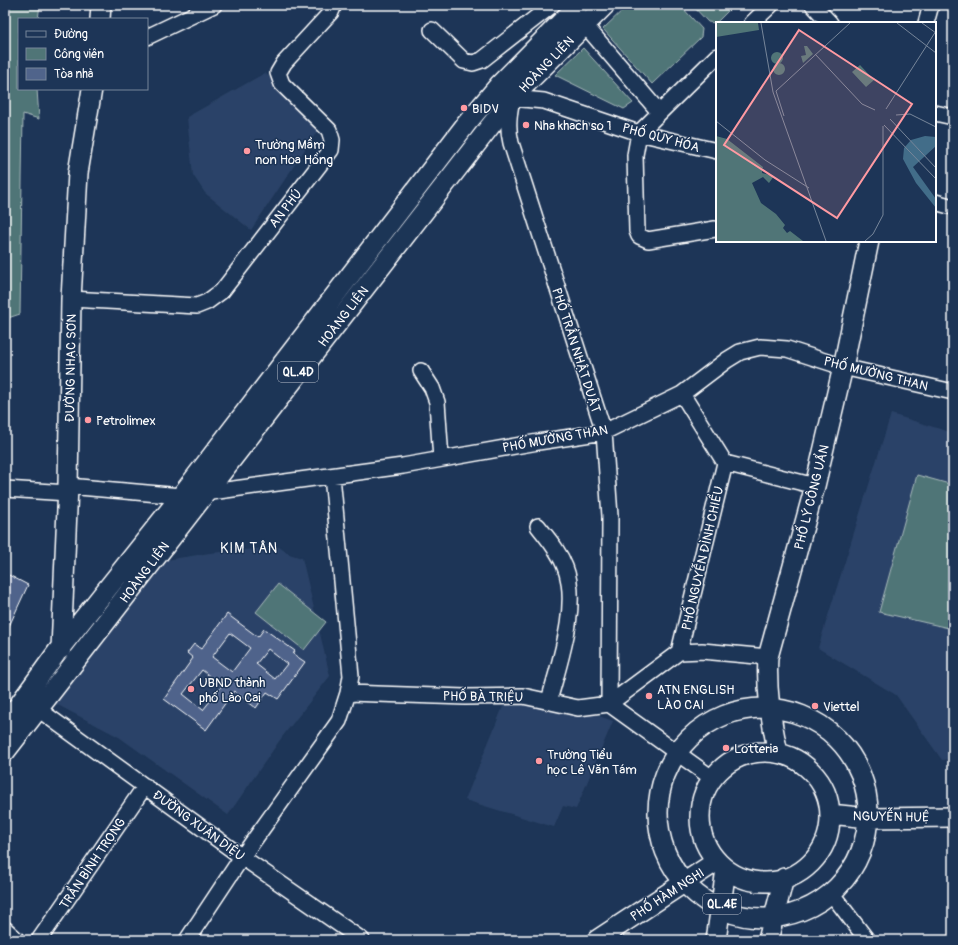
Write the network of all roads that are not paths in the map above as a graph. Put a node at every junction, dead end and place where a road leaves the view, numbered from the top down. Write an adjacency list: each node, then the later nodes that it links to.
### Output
1 (101, 5): 10 (main road)
2 (214, 5): 16 (street)
3 (334, 5): 30 (street, AN PHÚ)
4 (552, 5): 15 (street)
5 (605, 5): 14 (main road, HOÀNG LIÊN / QL.4D)
6 (771, 5): 11 (street)
7 (813, 5): 12 (street)
8 (931, 5): 13 (street)
9 (573, 6): 14 (street); 18 (main road, HOÀNG LIÊN / QL.4D)
10 (100, 18)
11 (753, 22)
12 (829, 22)
13 (926, 22)
14 (583, 25): 20 (main road, HOÀNG LIÊN / QL.4D); 21 (street)
15 (432, 30)
16 (148, 37)
17 (716, 57): 21 (street)
18 (499, 86): 20 (main road); 43 (main road, HOÀNG LIÊN / QL.4D)
19 (92, 90): 30 (main road, ĐƯỜNG NHẠC SƠN)
20 (512, 98): 24 (street, PHỐ QUY HÓA); 35 (street, PHỐ TRẦN NHẬT DUẬT); 42 (main road, HOÀNG LIÊN / QL.4D)
21 (659, 112): 24 (street)
22 (936, 113): 23 (street)
23 (953, 117)
24 (639, 133): 25 (street, PHỐ QUY HÓA); 28 (street)
25 (716, 151)
26 (936, 202): 27 (street)
27 (953, 207)
28 (715, 229)
29 (869, 242): 31 (main road, PHỐ LÝ CÔNG UẨN)
30 (71, 299): 41 (main road, ĐƯỜNG NHẠC SƠN)
31 (843, 367): 33 (street, PHỐ MƯỜNG THAN); 34 (street, PHỐ MƯỜNG THAN); 39 (main road, PHỐ LÝ CÔNG UẨN)
32 (421, 371): 36 (street)
33 (953, 392)
34 (682, 394): 35 (street, PHỐ MƯỜNG THAN); 37 (street)
35 (604, 432): 36 (street, PHỐ MƯỜNG THAN); 54 (street, PHỐ TRẦN NHẬT DUẬT)
36 (441, 459): 38 (street, PHỐ MƯỜNG THAN)
37 (725, 463): 39 (street); 48 (street, PHỐ NGUYỄN ĐÌNH CHIỂU)
38 (332, 476): 42 (street, PHỐ MƯỜNG THAN); 51 (street)
39 (815, 486): 49 (main road, PHỐ LÝ CÔNG UẨN)
40 (5, 489): 41 (street)
41 (68, 489): 43 (street); 47 (main road, ĐƯỜNG NHẠC SƠN)
42 (204, 493): 43 (main road); 46 (main road, HOÀNG LIÊN / QL.4D)
43 (181, 496): 45 (main road, HOÀNG LIÊN / QL.4D)
44 (538, 526): 52 (street)
45 (102, 596): 46 (main road); 47 (main road, HOÀNG LIÊN / QL.4D)
46 (117, 607): 50 (main road, HOÀNG LIÊN / QL.4D)
47 (60, 648): 50 (main road); 53 (main road, HOÀNG LIÊN / QL.4D)
48 (679, 652): 49 (street); 54 (street)
49 (768, 657): 55 (main road, PHỐ LÝ CÔNG UẨN)
50 (73, 663): 53 (main road, HOÀNG LIÊN / QL.4D)
51 (348, 693): 52 (street, PHỐ BÀ TRIỆU); 65 (street)
52 (549, 701): 54 (street, PHỐ BÀ TRIỆU)
53 (31, 704): 56 (main road, HOÀNG LIÊN / QL.4D); 57 (main road, HOÀNG LIÊN / QL.4D); 61 (street, ĐƯỜNG XUÂN DIỆU)
54 (609, 704): 59 (street)
55 (769, 707): 58 (main road, PHỐ LÝ CÔNG UẨN); 59 (main road); 64 (main road)
56 (5, 724)
57 (5, 752)
58 (778, 753): 60 (main road); 62 (main road)
59 (676, 754): 60 (street); 68 (main road)
60 (712, 778): 66 (main road)
61 (145, 786): 65 (street, ĐƯỜNG XUÂN DIỆU); 74 (street, TRẦN BÌNH TRỌNG)
62 (830, 814): 64 (main road, NGUYỄN HUỆ); 67 (main road)
63 (953, 817): 64 (main road, NGUYỄN HUỆ)
64 (869, 818): 69 (main road)
65 (242, 857): 75 (street); 76 (street, ĐƯỜNG XUÂN DIỆU)
66 (722, 865): 67 (main road); 68 (main road, PHỐ HÀM NGHI); 70 (main road, QL.4E)
67 (784, 878): 71 (main road)
68 (684, 882): 70 (main road); 77 (main road, PHỐ HÀM NGHI)
69 (832, 894): 71 (main road); 80 (street)
70 (721, 909): 71 (main road); 78 (main road, QL.4E)
71 (773, 918): 79 (main road)
72 (5, 929): 73 (street)
73 (17, 940)
74 (39, 940)
75 (186, 940)
76 (362, 940)
77 (597, 940)
78 (716, 940)
79 (768, 940)
80 (867, 940)

